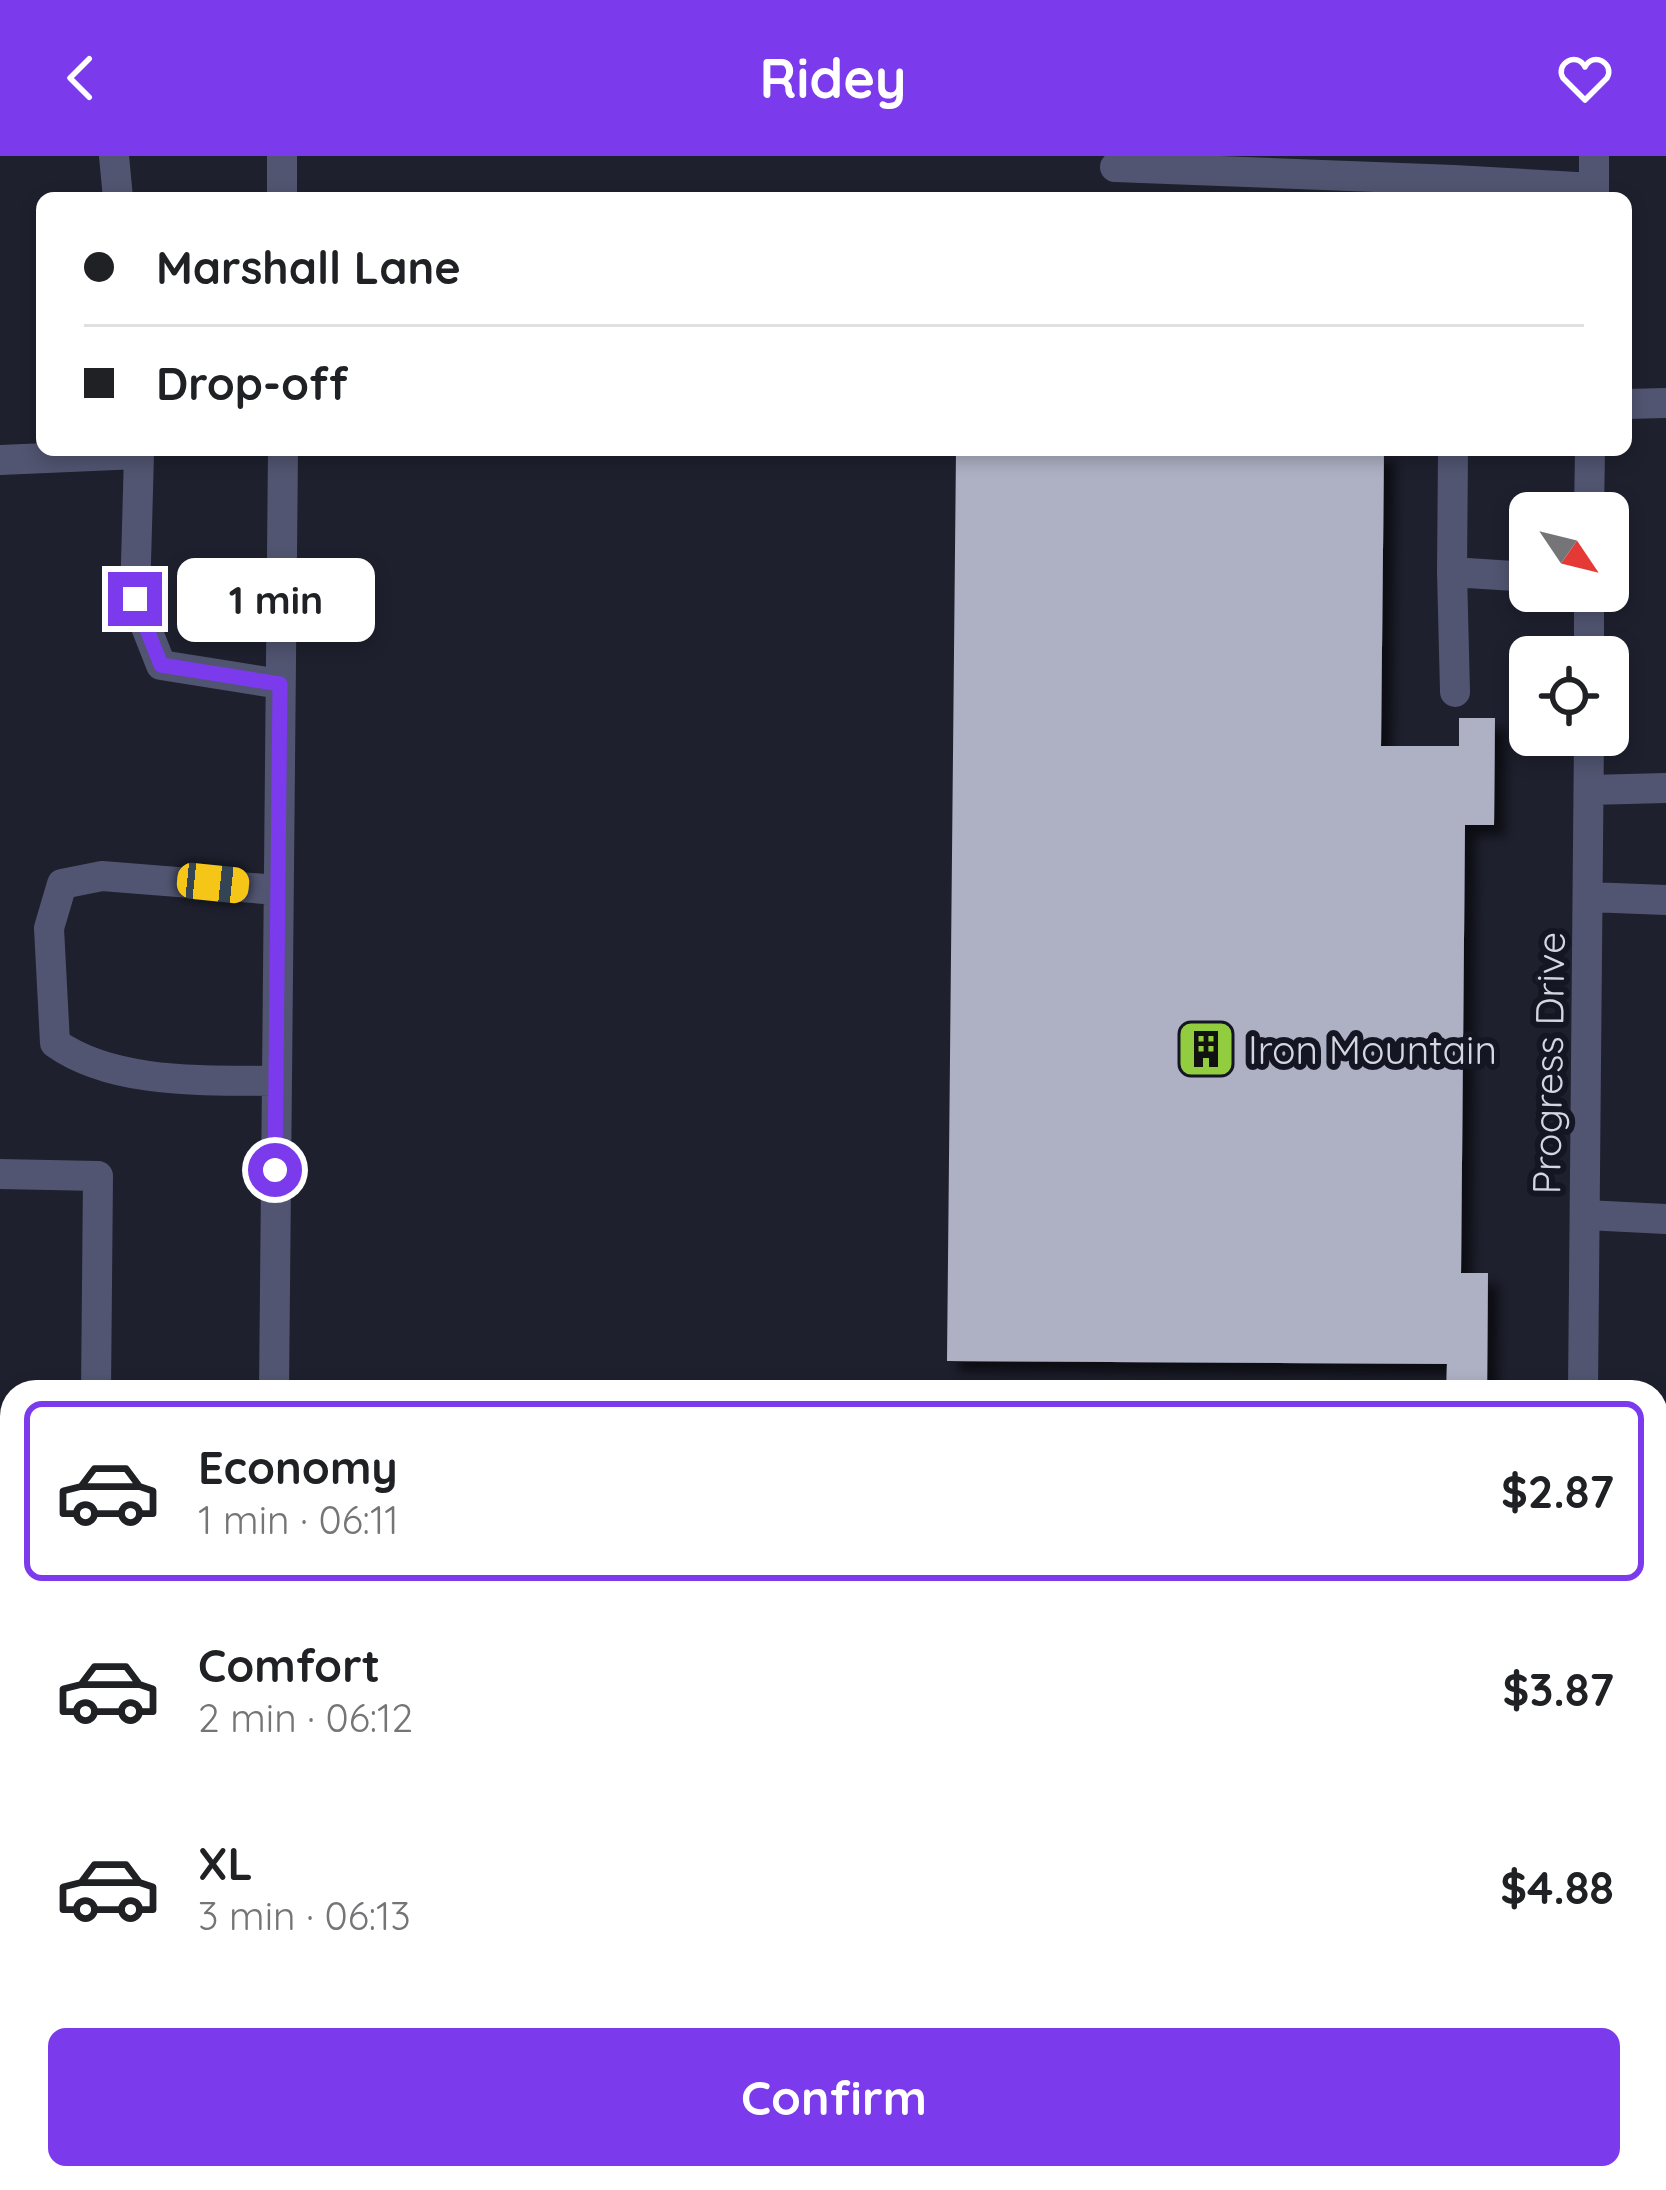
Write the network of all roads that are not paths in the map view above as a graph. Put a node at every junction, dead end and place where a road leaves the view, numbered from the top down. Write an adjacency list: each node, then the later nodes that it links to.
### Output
1 (114, 156): 6 (street)
2 (282, 156): 7 (street)
3 (1594, 156): 9 (street)
4 (1114, 166): 5 (street)
5 (1465, 179): 8 (street)
6 (117, 192)
7 (282, 192)
8 (1585, 192)
9 (1594, 192)
10 (1666, 403): 11 (street)
11 (1632, 404)
12 (70, 456): 17 (street)
13 (139, 456): 21 (street)
14 (283, 456): 21 (street)
15 (1453, 456): 19 (street)
16 (1590, 456): 18 (street)
17 (0, 460)
18 (1589, 492)
19 (1452, 572): 20 (street); 22 (street)
20 (1509, 576)
21 (280, 684): 26 (street)
22 (1455, 692)
23 (1589, 756): 25 (street, Progress Drive)
24 (1666, 788): 25 (street)
25 (1589, 790): 27 (street, Progress Drive)
26 (278, 890): 29 (street); 29 (street)
27 (1589, 897): 28 (street); 31 (street, Progress Drive)
28 (1666, 900)
29 (276, 1081): 34 (street)
30 (0, 1174): 33 (street)
31 (1586, 1215): 32 (street); 35 (street, Progress Drive)
32 (1666, 1219)
33 (96, 1380)
34 (274, 1380)
35 (1583, 1380)

